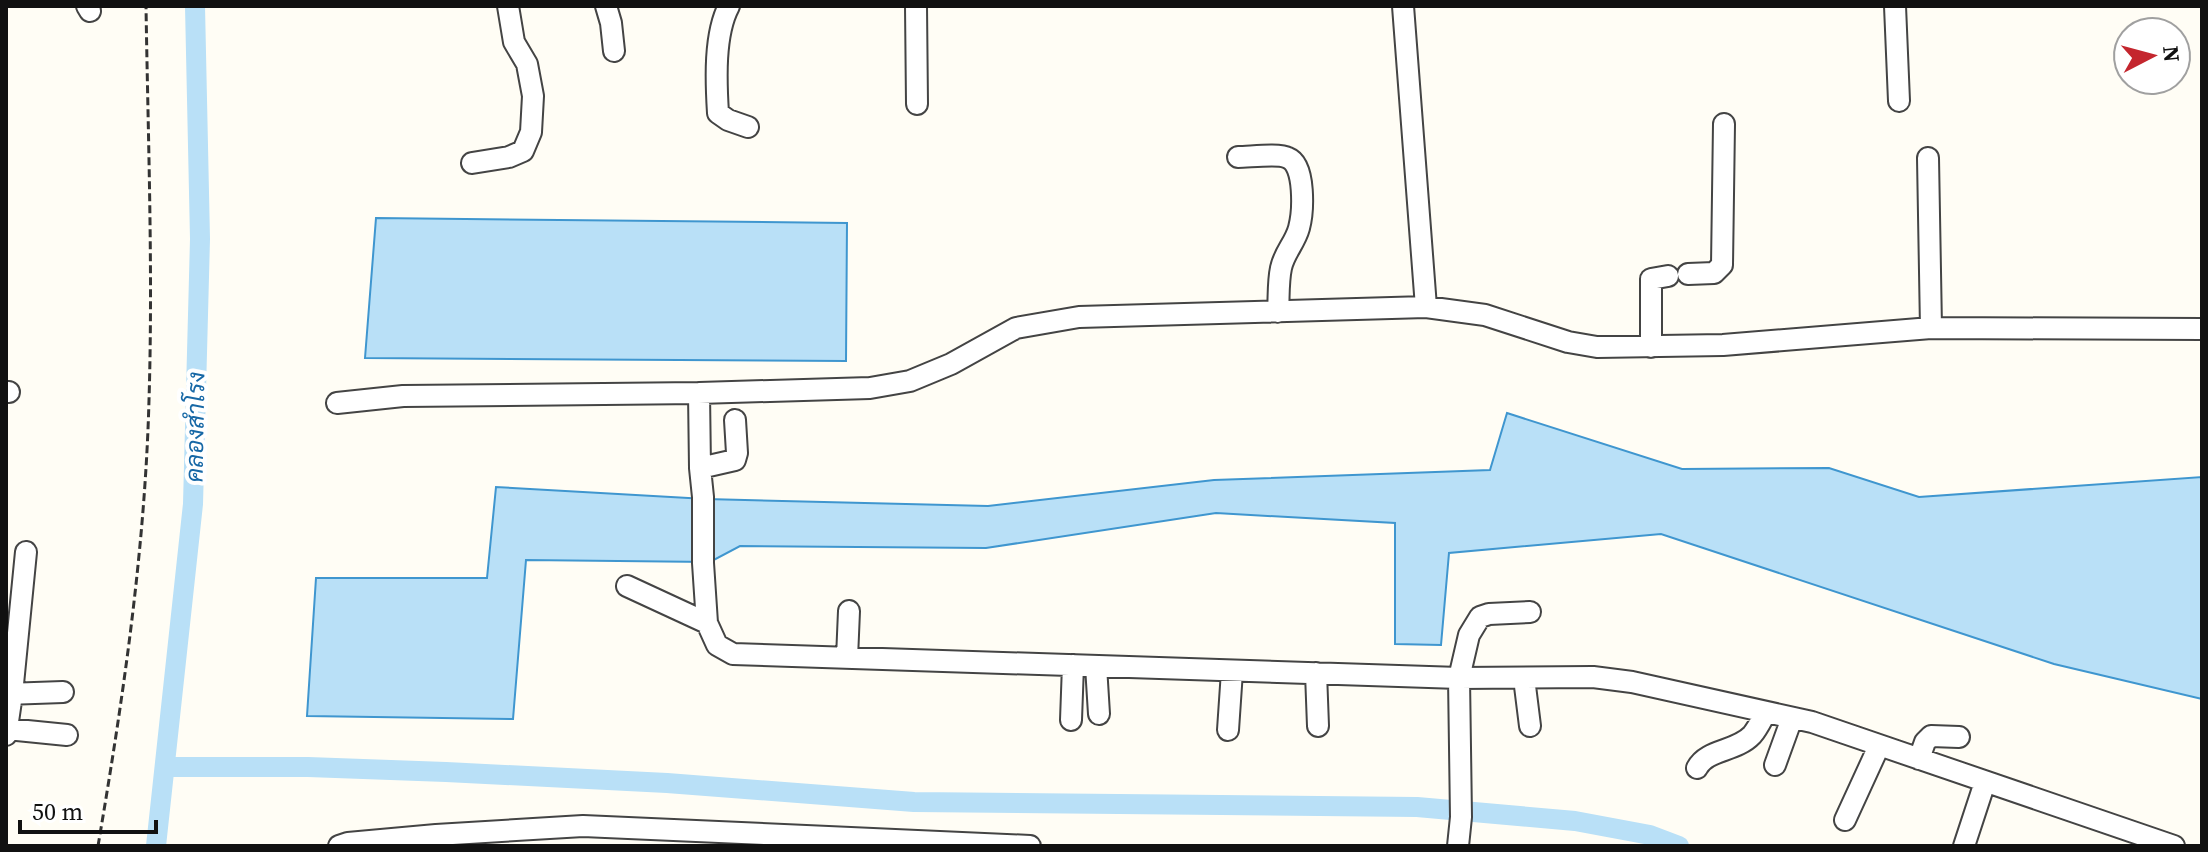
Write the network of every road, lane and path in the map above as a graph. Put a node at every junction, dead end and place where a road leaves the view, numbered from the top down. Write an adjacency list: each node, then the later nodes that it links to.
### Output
1 (146, 6): 57 (path)
2 (508, 6): 15 (street)
3 (606, 6): 8 (street)
4 (729, 6): 12 (street)
5 (916, 6): 10 (street)
6 (1403, 6): 16 (street)
7 (1895, 6): 9 (street)
8 (614, 51)
9 (1899, 101)
10 (917, 104)
11 (1724, 124): 20 (street)
12 (748, 127)
13 (1238, 157): 17 (street)
14 (1928, 158): 18 (street)
15 (472, 163)
16 (1426, 307): 17 (street); 20 (street)
17 (1278, 312): 21 (street)
18 (1931, 328): 19 (street); 20 (street)
19 (2202, 329)
20 (1651, 347)
21 (699, 393): 22 (street); 24 (street)
22 (337, 403)
23 (735, 420): 24 (street)
24 (700, 468): 29 (street)
25 (26, 552): 38 (street)
26 (627, 586): 29 (street)
27 (849, 611): 30 (street)
28 (1530, 612): 35 (street)
29 (707, 623): 30 (street)
30 (847, 658): 31 (street)
31 (1073, 665): 32 (street); 42 (street)
32 (1096, 666): 33 (street); 40 (street)
33 (1232, 671): 34 (street); 45 (street)
34 (1316, 673): 35 (street); 43 (street)
35 (1459, 678): 36 (street); 60 (street)
36 (1524, 678): 39 (street); 44 (street)
37 (63, 692): 38 (street)
38 (9, 694): 46 (street)
39 (1766, 712): 41 (street); 52 (street)
40 (1099, 714)
41 (1792, 718): 49 (street); 51 (street)
42 (1071, 720)
43 (1318, 726)
44 (1530, 726)
45 (1228, 730)
46 (6, 732): 47 (street)
47 (67, 735)
48 (1959, 737): 50 (street)
49 (1879, 746): 50 (street); 54 (street)
50 (1919, 759): 53 (street)
51 (1775, 765)
52 (1697, 768)
53 (1985, 782): 56 (street); 61 (street)
54 (1845, 820)
55 (584, 836): 58 (street); 59 (street)
56 (2122, 837): 62 (street)
57 (98, 846)
58 (339, 846)
59 (1030, 846)
60 (1458, 846)
61 (1964, 846)
62 (2174, 846)

